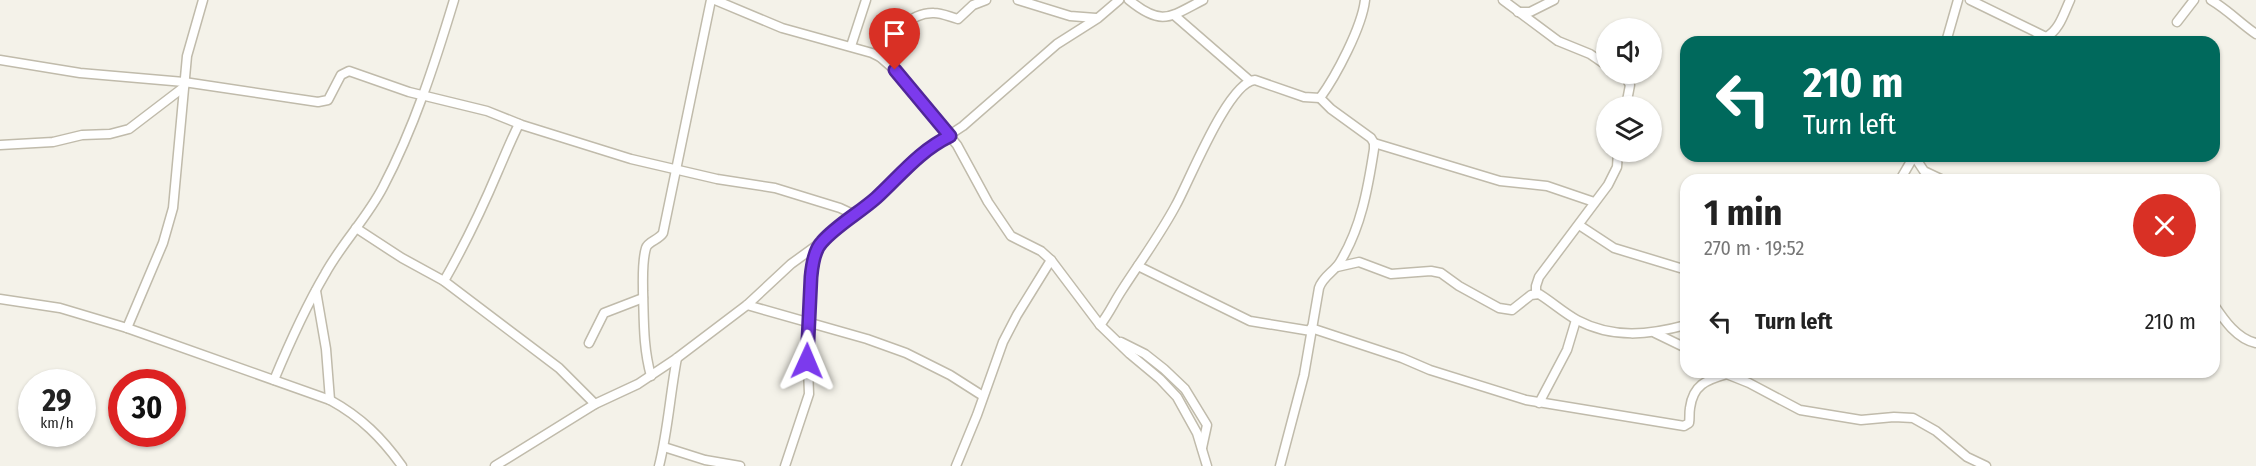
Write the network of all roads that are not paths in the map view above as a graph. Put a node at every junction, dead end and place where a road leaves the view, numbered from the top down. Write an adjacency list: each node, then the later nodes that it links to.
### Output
1 (203, 0): 31 (street)
2 (454, 0): 32 (street)
3 (713, 0): 26 (street); 40 (street)
4 (866, 0): 26 (street)
5 (986, 0): 27 (street)
6 (1018, 0): 20 (street)
7 (1119, 0): 20 (street)
8 (1129, 0): 19 (street)
9 (1203, 0): 19 (street)
10 (1365, 0): 33 (street)
11 (1503, 0): 18 (street)
12 (1554, 0): 18 (street)
13 (1958, 0): 23 (street)
14 (1970, 0): 24 (street)
15 (2070, 0): 25 (street)
16 (2194, 0): 21 (street)
17 (2211, 0): 22 (street)
18 (1518, 12): 28 (street)
19 (1174, 15): 30 (street)
20 (1098, 18): 35 (street)
21 (2177, 22)
22 (2256, 34)
23 (1948, 36)
24 (2044, 36)
25 (2049, 36)
26 (851, 46): 27 (street)
27 (880, 57): 35 (street)
28 (1596, 58)
29 (0, 60): 31 (street)
30 (1250, 81): 33 (street); 48 (street)
31 (184, 84): 32 (street); 37 (street); 62 (street)
32 (422, 95): 34 (street); 45 (street)
33 (1320, 98): 36 (street)
34 (519, 124): 40 (street); 51 (street)
35 (950, 136): 43 (street); 47 (street)
36 (1374, 143): 42 (street); 49 (street)
37 (0, 145)
38 (1617, 162): 42 (street)
39 (1918, 162): 41 (street)
40 (676, 169): 43 (street); 55 (street)
41 (1930, 174)
42 (1594, 202): 44 (street)
43 (855, 215): 46 (street)
44 (1579, 225): 50 (street); 53 (street)
45 (356, 228): 51 (street); 52 (street)
46 (820, 243): 56 (street); 59 (street)
47 (1051, 260): 60 (street); 73 (street)
48 (1138, 266): 60 (street); 63 (street)
49 (1336, 267): 53 (street); 63 (street)
50 (1680, 268)
51 (444, 281): 76 (street)
52 (316, 291): 72 (street); 74 (street)
53 (1536, 293): 58 (street)
54 (0, 298): 62 (street)
55 (643, 298): 65 (street); 69 (street)
56 (747, 305): 59 (street); 68 (street)
57 (2220, 315): 66 (street)
58 (1576, 320): 64 (street); 75 (street)
59 (807, 321): 73 (street); 82 (street)
60 (1100, 325): 84 (street)
61 (1680, 327): 64 (street)
62 (127, 328): 72 (street)
63 (1311, 329): 75 (street); 85 (street)
64 (1655, 333): 67 (street)
65 (589, 343)
66 (2256, 343)
67 (1680, 345)
68 (677, 358): 69 (street); 77 (street)
69 (651, 376): 76 (street)
70 (1712, 378): 75 (street)
71 (1735, 378): 86 (street)
72 (274, 380): 74 (street)
73 (983, 396): 83 (street)
74 (330, 400): 78 (street)
75 (1539, 403)
76 (595, 404): 79 (street)
77 (664, 447): 80 (street); 81 (street)
78 (402, 466)
79 (495, 466)
80 (659, 466)
81 (740, 466)
82 (784, 466)
83 (956, 466)
84 (1207, 466)
85 (1280, 466)
86 (1986, 466)

